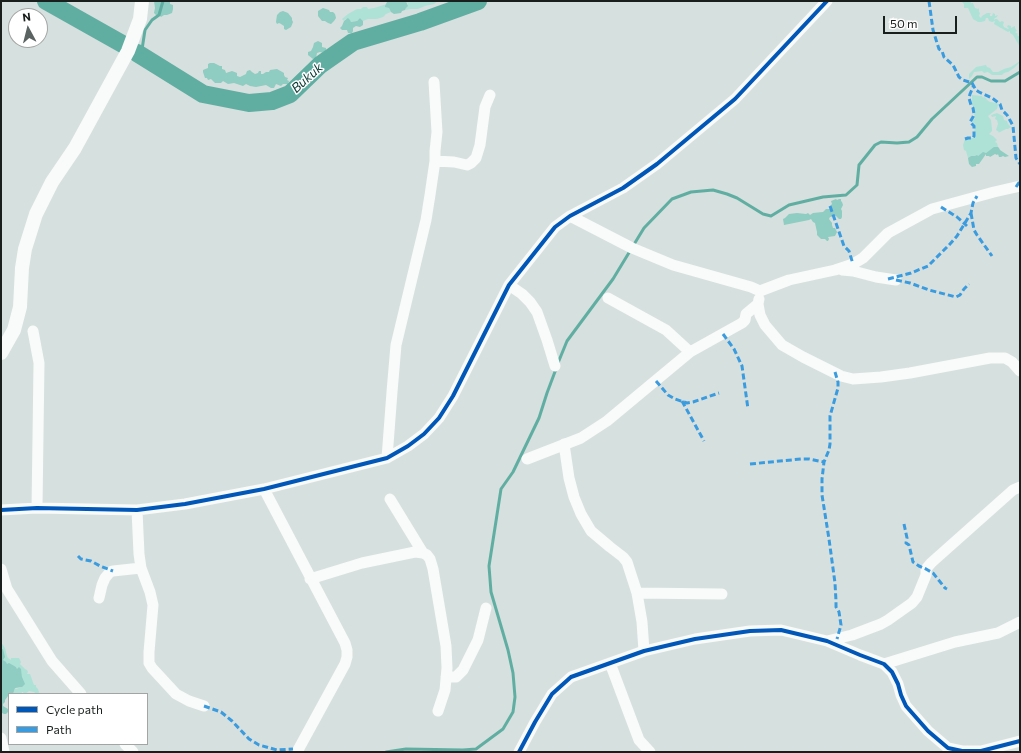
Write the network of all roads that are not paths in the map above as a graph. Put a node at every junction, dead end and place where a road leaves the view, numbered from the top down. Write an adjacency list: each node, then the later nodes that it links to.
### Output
1 (142, 1): 18 (main road)
2 (826, 1): 7 (street)
3 (434, 82): 5 (street)
4 (490, 95): 5 (street)
5 (435, 161): 22 (street)
6 (1020, 186): 8 (street)
7 (570, 216): 10 (street); 11 (street)
8 (835, 270): 9 (street); 11 (street)
9 (896, 280)
10 (509, 285): 19 (street); 22 (street)
11 (760, 291): 13 (street)
12 (608, 298): 17 (street)
13 (758, 304): 14 (street); 15 (street)
14 (742, 323): 15 (street); 17 (street)
15 (765, 325): 20 (street)
16 (33, 331): 27 (street)
17 (690, 352): 21 (street)
18 (1, 353)
19 (555, 366)
20 (1020, 371)
21 (564, 444): 23 (street); 35 (street)
22 (387, 458): 25 (street)
23 (527, 459)
24 (1020, 487): 40 (street)
25 (264, 489): 29 (street); 33 (street)
26 (390, 499): 30 (street)
27 (37, 508): 28 (street); 29 (street)
28 (1, 510)
29 (137, 510): 31 (street)
30 (423, 553): 33 (street); 44 (street)
31 (141, 568): 37 (street); 46 (street)
32 (1, 569): 34 (street)
33 (310, 578): 51 (street)
34 (4, 588): 45 (street)
35 (637, 593): 36 (street); 41 (street)
36 (722, 594)
37 (99, 598)
38 (486, 608): 44 (street)
39 (1020, 622): 43 (street)
40 (828, 641): 41 (street); 43 (street)
41 (644, 651): 42 (street)
42 (610, 663): 52 (street); 53 (street)
43 (884, 664): 54 (street)
44 (446, 677): 47 (street)
45 (80, 693)
46 (204, 706)
47 (438, 712)
48 (1, 738): 50 (street)
49 (1020, 741): 54 (street)
50 (4, 752)
51 (297, 752)
52 (519, 752)
53 (650, 752)
54 (962, 752)

